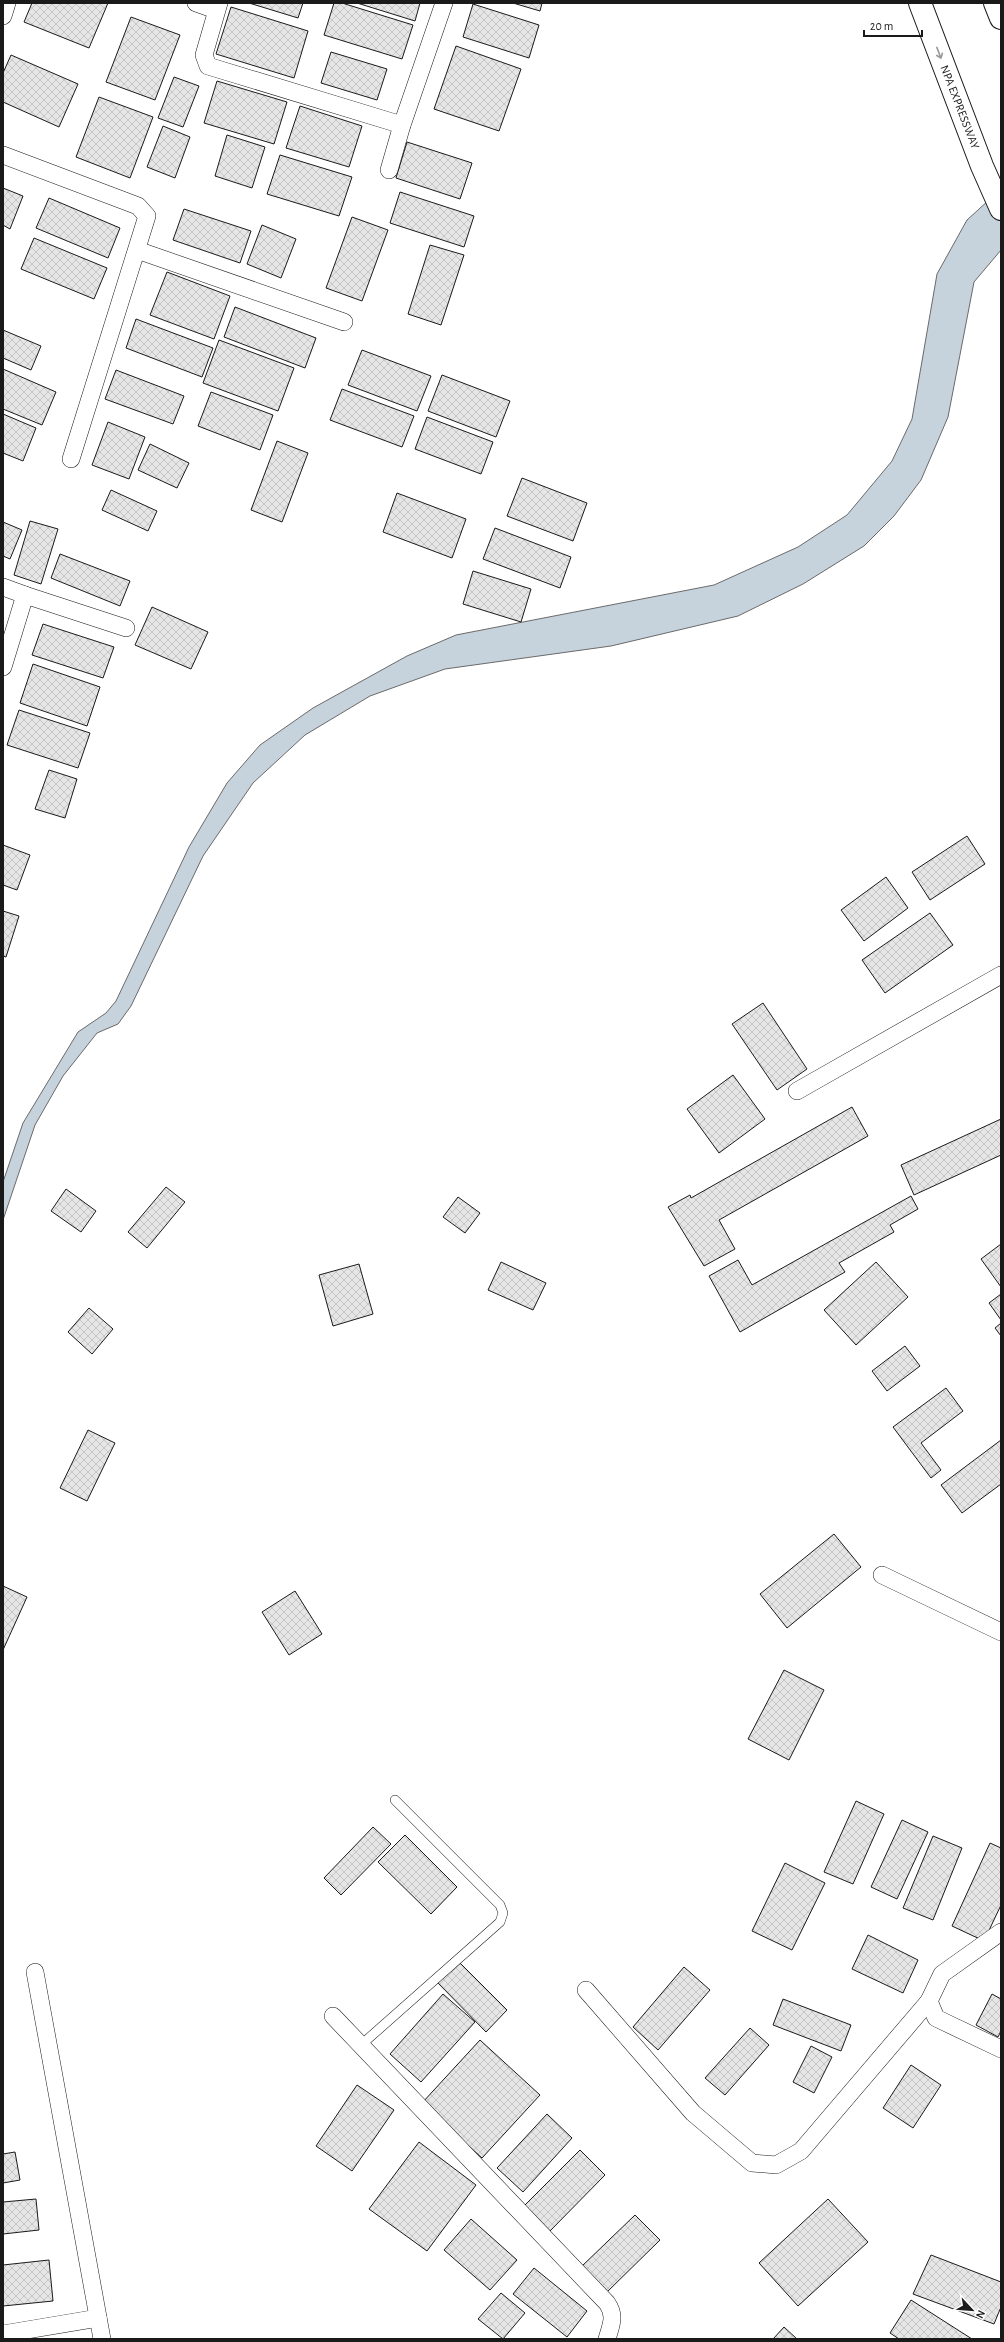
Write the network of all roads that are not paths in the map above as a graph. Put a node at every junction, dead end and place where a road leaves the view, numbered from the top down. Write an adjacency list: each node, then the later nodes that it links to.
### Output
1 (7, 3): 7 (street)
2 (196, 3): 6 (street)
3 (444, 3): 9 (street)
4 (920, 3): 12 (main road, NPA EXPRESSWAY, one-way to 12)
5 (995, 3): 8 (main road)
6 (218, 7): 9 (street)
7 (3, 16)
8 (1001, 18)
9 (402, 125): 11 (street)
10 (3, 155): 13 (street)
11 (389, 170)
12 (1001, 209)
13 (137, 250): 14 (street); 15 (street)
14 (344, 322)
15 (71, 459)
16 (3, 587): 17 (street)
17 (25, 595): 18 (street); 19 (street)
18 (126, 628)
19 (3, 667)
20 (1001, 975): 21 (street)
21 (797, 1091)
22 (882, 1574): 23 (street)
23 (1001, 1632)
24 (395, 1800): 30 (lane)
25 (1001, 1932): 28 (street)
26 (35, 1972): 32 (street)
27 (586, 1990): 28 (street)
28 (929, 2001): 31 (street)
29 (333, 2016): 30 (street)
30 (361, 2045): 35 (street)
31 (1001, 2049)
32 (98, 2318): 33 (street); 34 (street)
33 (3, 2334)
34 (102, 2339)
35 (607, 2339)

